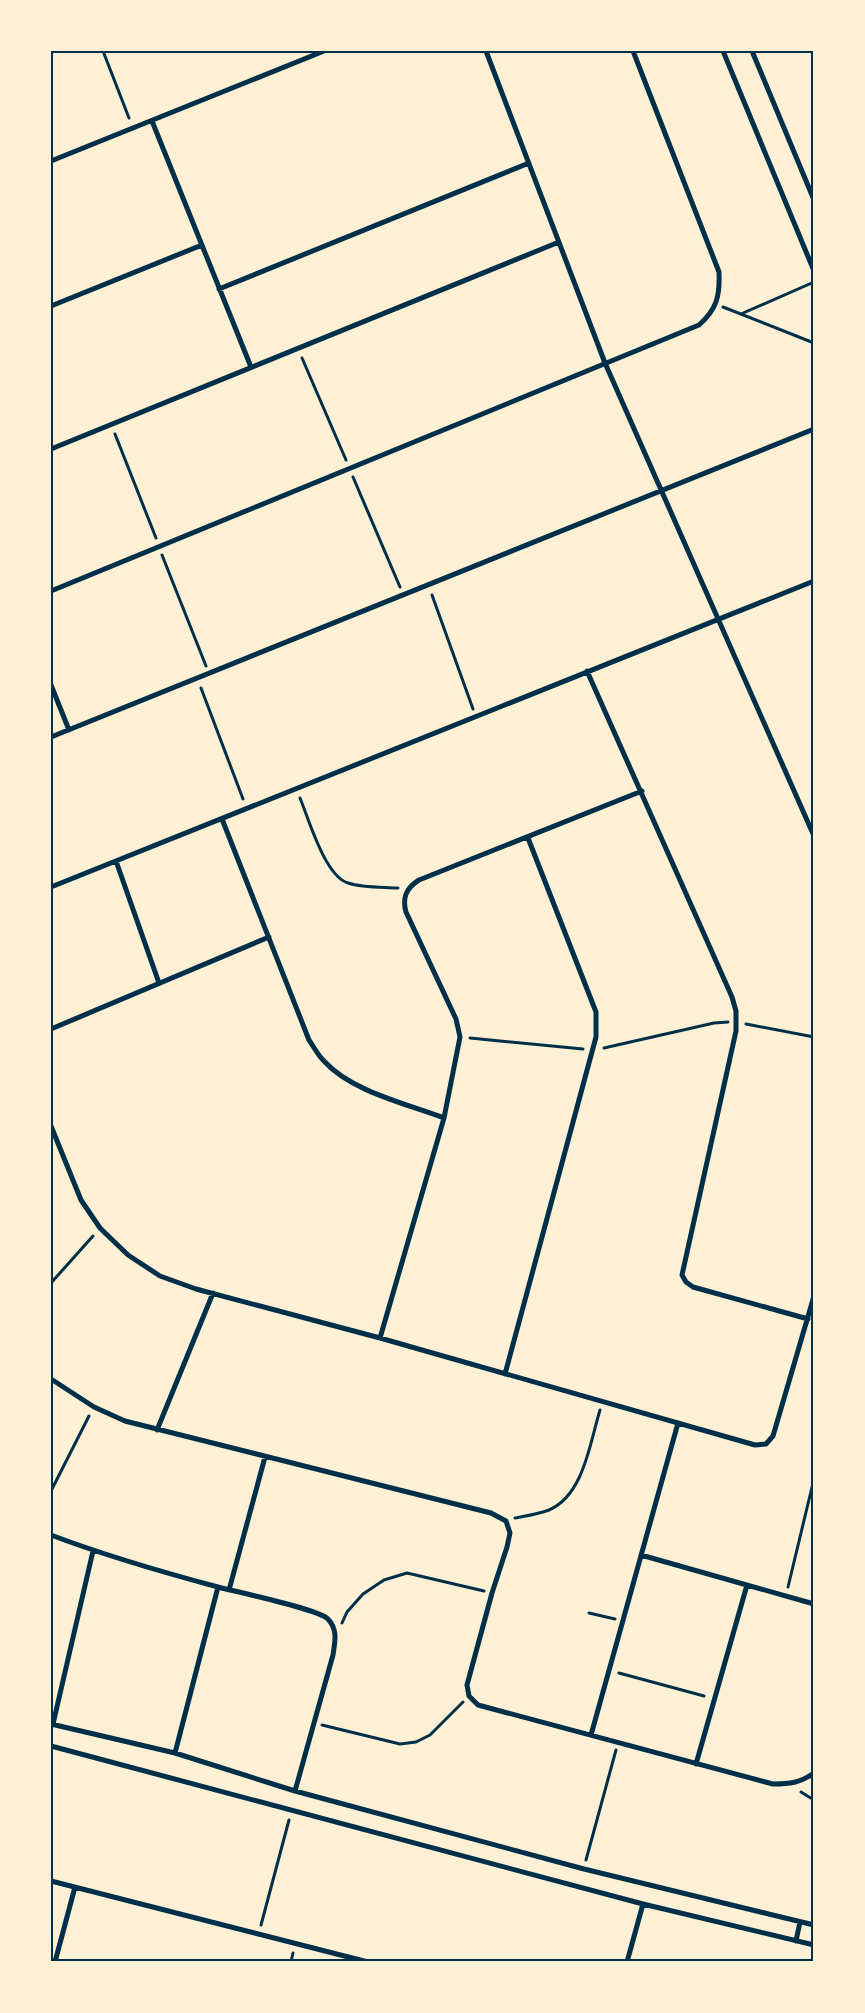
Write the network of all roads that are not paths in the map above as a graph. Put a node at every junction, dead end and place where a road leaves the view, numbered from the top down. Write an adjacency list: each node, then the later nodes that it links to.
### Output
1 (324, 51): 6 (street)
2 (486, 51): 8 (street)
3 (633, 51): 15 (street)
4 (723, 51): 12 (street)
5 (752, 51): 9 (street)
6 (152, 121): 7 (street); 11 (street)
7 (51, 161)
8 (529, 163): 10 (street); 13 (street)
9 (814, 200)
10 (559, 242): 15 (street); 16 (street)
11 (202, 245): 13 (street); 14 (street)
12 (814, 271)
13 (220, 289): 16 (street)
14 (51, 306)
15 (605, 363): 19 (street); 21 (street)
16 (251, 367): 18 (street)
17 (814, 428): 19 (street)
18 (51, 449)
19 (662, 490): 22 (street); 25 (street)
20 (814, 581): 22 (street)
21 (51, 591)
22 (718, 619): 23 (street); 29 (street)
23 (587, 671): 27 (street); 28 (street)
24 (51, 685): 25 (street)
25 (69, 730): 26 (street)
26 (51, 737)
27 (642, 791): 30 (street); 40 (street)
28 (222, 819): 31 (street); 33 (street)
29 (814, 836)
30 (528, 838): 36 (street); 42 (street)
31 (116, 861): 32 (street); 34 (street)
32 (51, 887)
33 (269, 938): 34 (street); 36 (street)
34 (159, 984): 35 (street)
35 (51, 1029)
36 (444, 1118): 41 (street)
37 (51, 1126): 38 (street)
38 (213, 1294): 41 (street); 45 (street)
39 (814, 1296): 40 (street)
40 (808, 1319): 44 (street)
41 (380, 1338): 42 (street)
42 (505, 1374): 44 (street)
43 (51, 1379): 45 (street)
44 (678, 1423): 49 (street)
45 (157, 1430): 46 (street)
46 (265, 1457): 52 (street); 55 (street)
47 (51, 1535): 48 (street)
48 (93, 1551): 51 (street); 54 (street)
49 (641, 1555): 50 (street); 55 (street)
50 (747, 1585): 53 (street); 58 (street)
51 (218, 1587): 52 (street); 57 (street)
52 (229, 1590): 60 (street)
53 (814, 1604)
54 (52, 1724): 57 (street)
55 (590, 1735): 58 (street)
56 (51, 1746): 63 (street)
57 (175, 1753): 60 (street)
58 (696, 1764): 59 (street)
59 (814, 1773)
60 (295, 1791): 64 (street)
61 (51, 1881): 62 (street)
62 (75, 1887): 68 (street); 69 (street)
63 (643, 1904): 66 (street); 70 (street)
64 (800, 1922): 65 (street); 66 (street)
65 (814, 1925)
66 (796, 1941): 67 (street)
67 (814, 1945)
68 (55, 1962)
69 (368, 1962)
70 (627, 1962)

